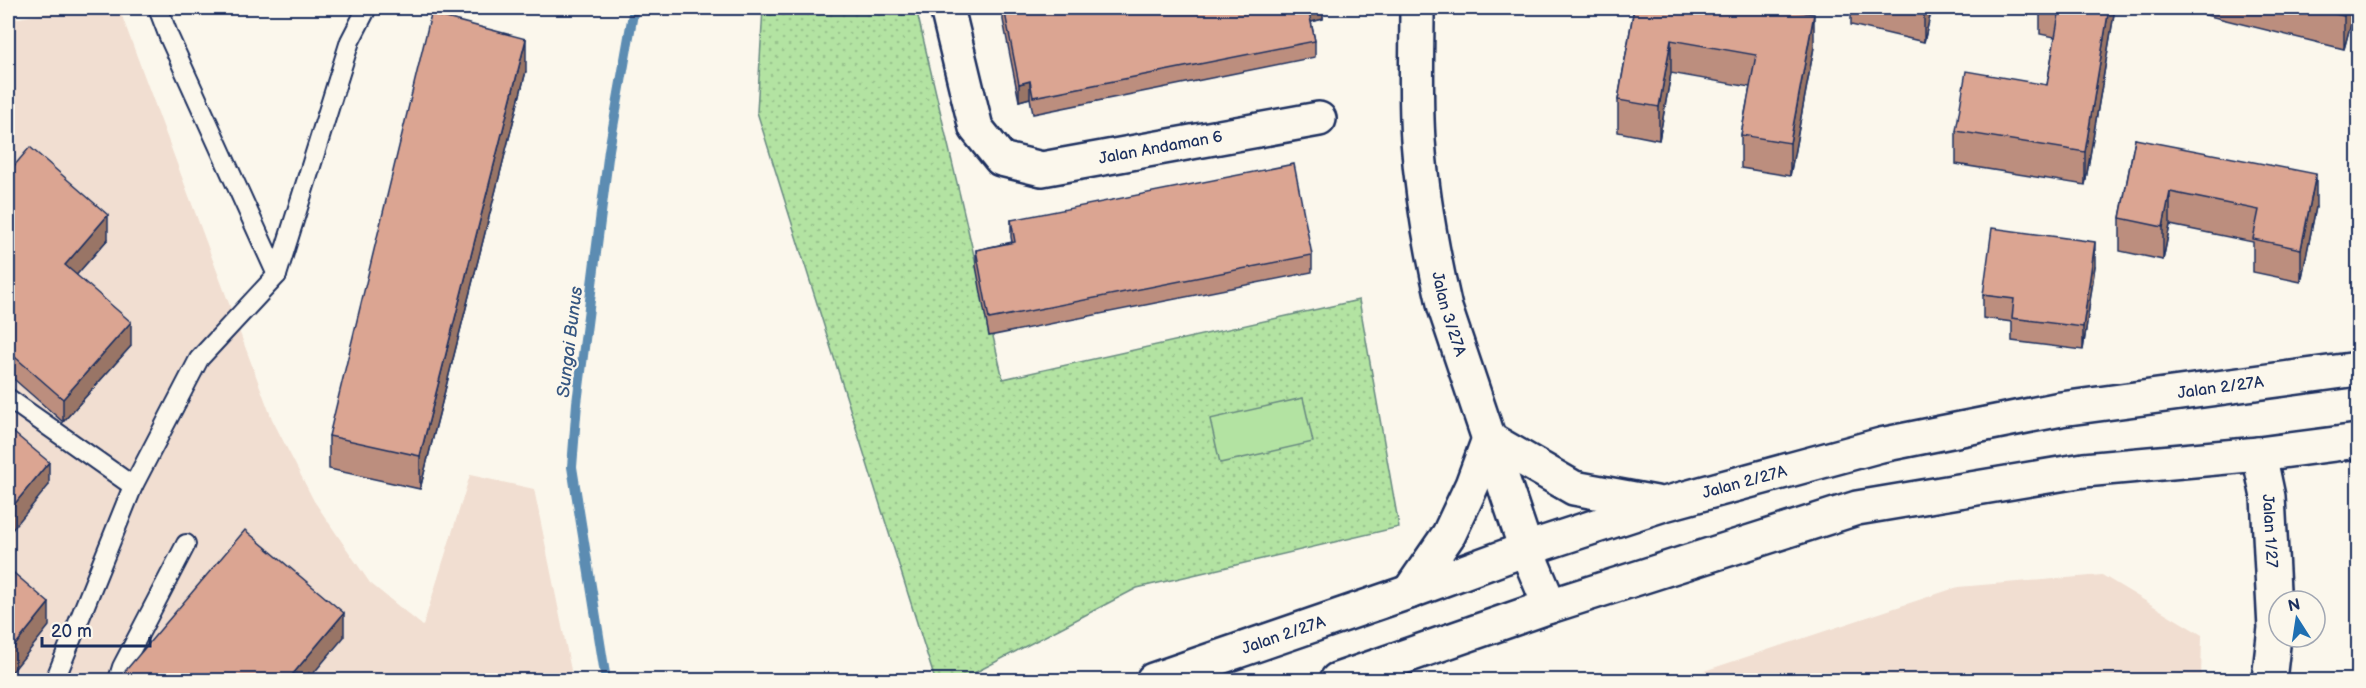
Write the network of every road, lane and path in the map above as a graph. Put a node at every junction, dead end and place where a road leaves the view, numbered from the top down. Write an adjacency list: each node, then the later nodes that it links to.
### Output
1 (368, 8): 6 (lane)
2 (947, 8): 5 (main road, Jalan Andaman 6)
3 (1417, 8): 9 (main road, Jalan 3/27A)
4 (164, 9): 6 (lane)
5 (1319, 119)
6 (277, 275): 12 (lane)
7 (2358, 366): 13 (main road, Jalan 2/27A)
8 (8, 398): 12 (lane)
9 (1489, 439): 13 (main road); 15 (main road, Jalan 3/27A); 16 (main road)
10 (2358, 441): 11 (main road)
11 (2259, 454): 17 (main road); 22 (main road, Jalan 1/27)
12 (133, 486): 18 (lane)
13 (1664, 504): 15 (main road, Jalan 2/27A)
14 (186, 544): 19 (lane)
15 (1526, 549): 16 (main road, Jalan 2/27A); 17 (main road, Jalan 3/27A)
16 (1409, 592): 20 (main road, Jalan 2/27A)
17 (1550, 606): 21 (main road)
18 (55, 681)
19 (118, 681)
20 (1153, 681)
21 (1337, 681)
22 (2269, 681)

